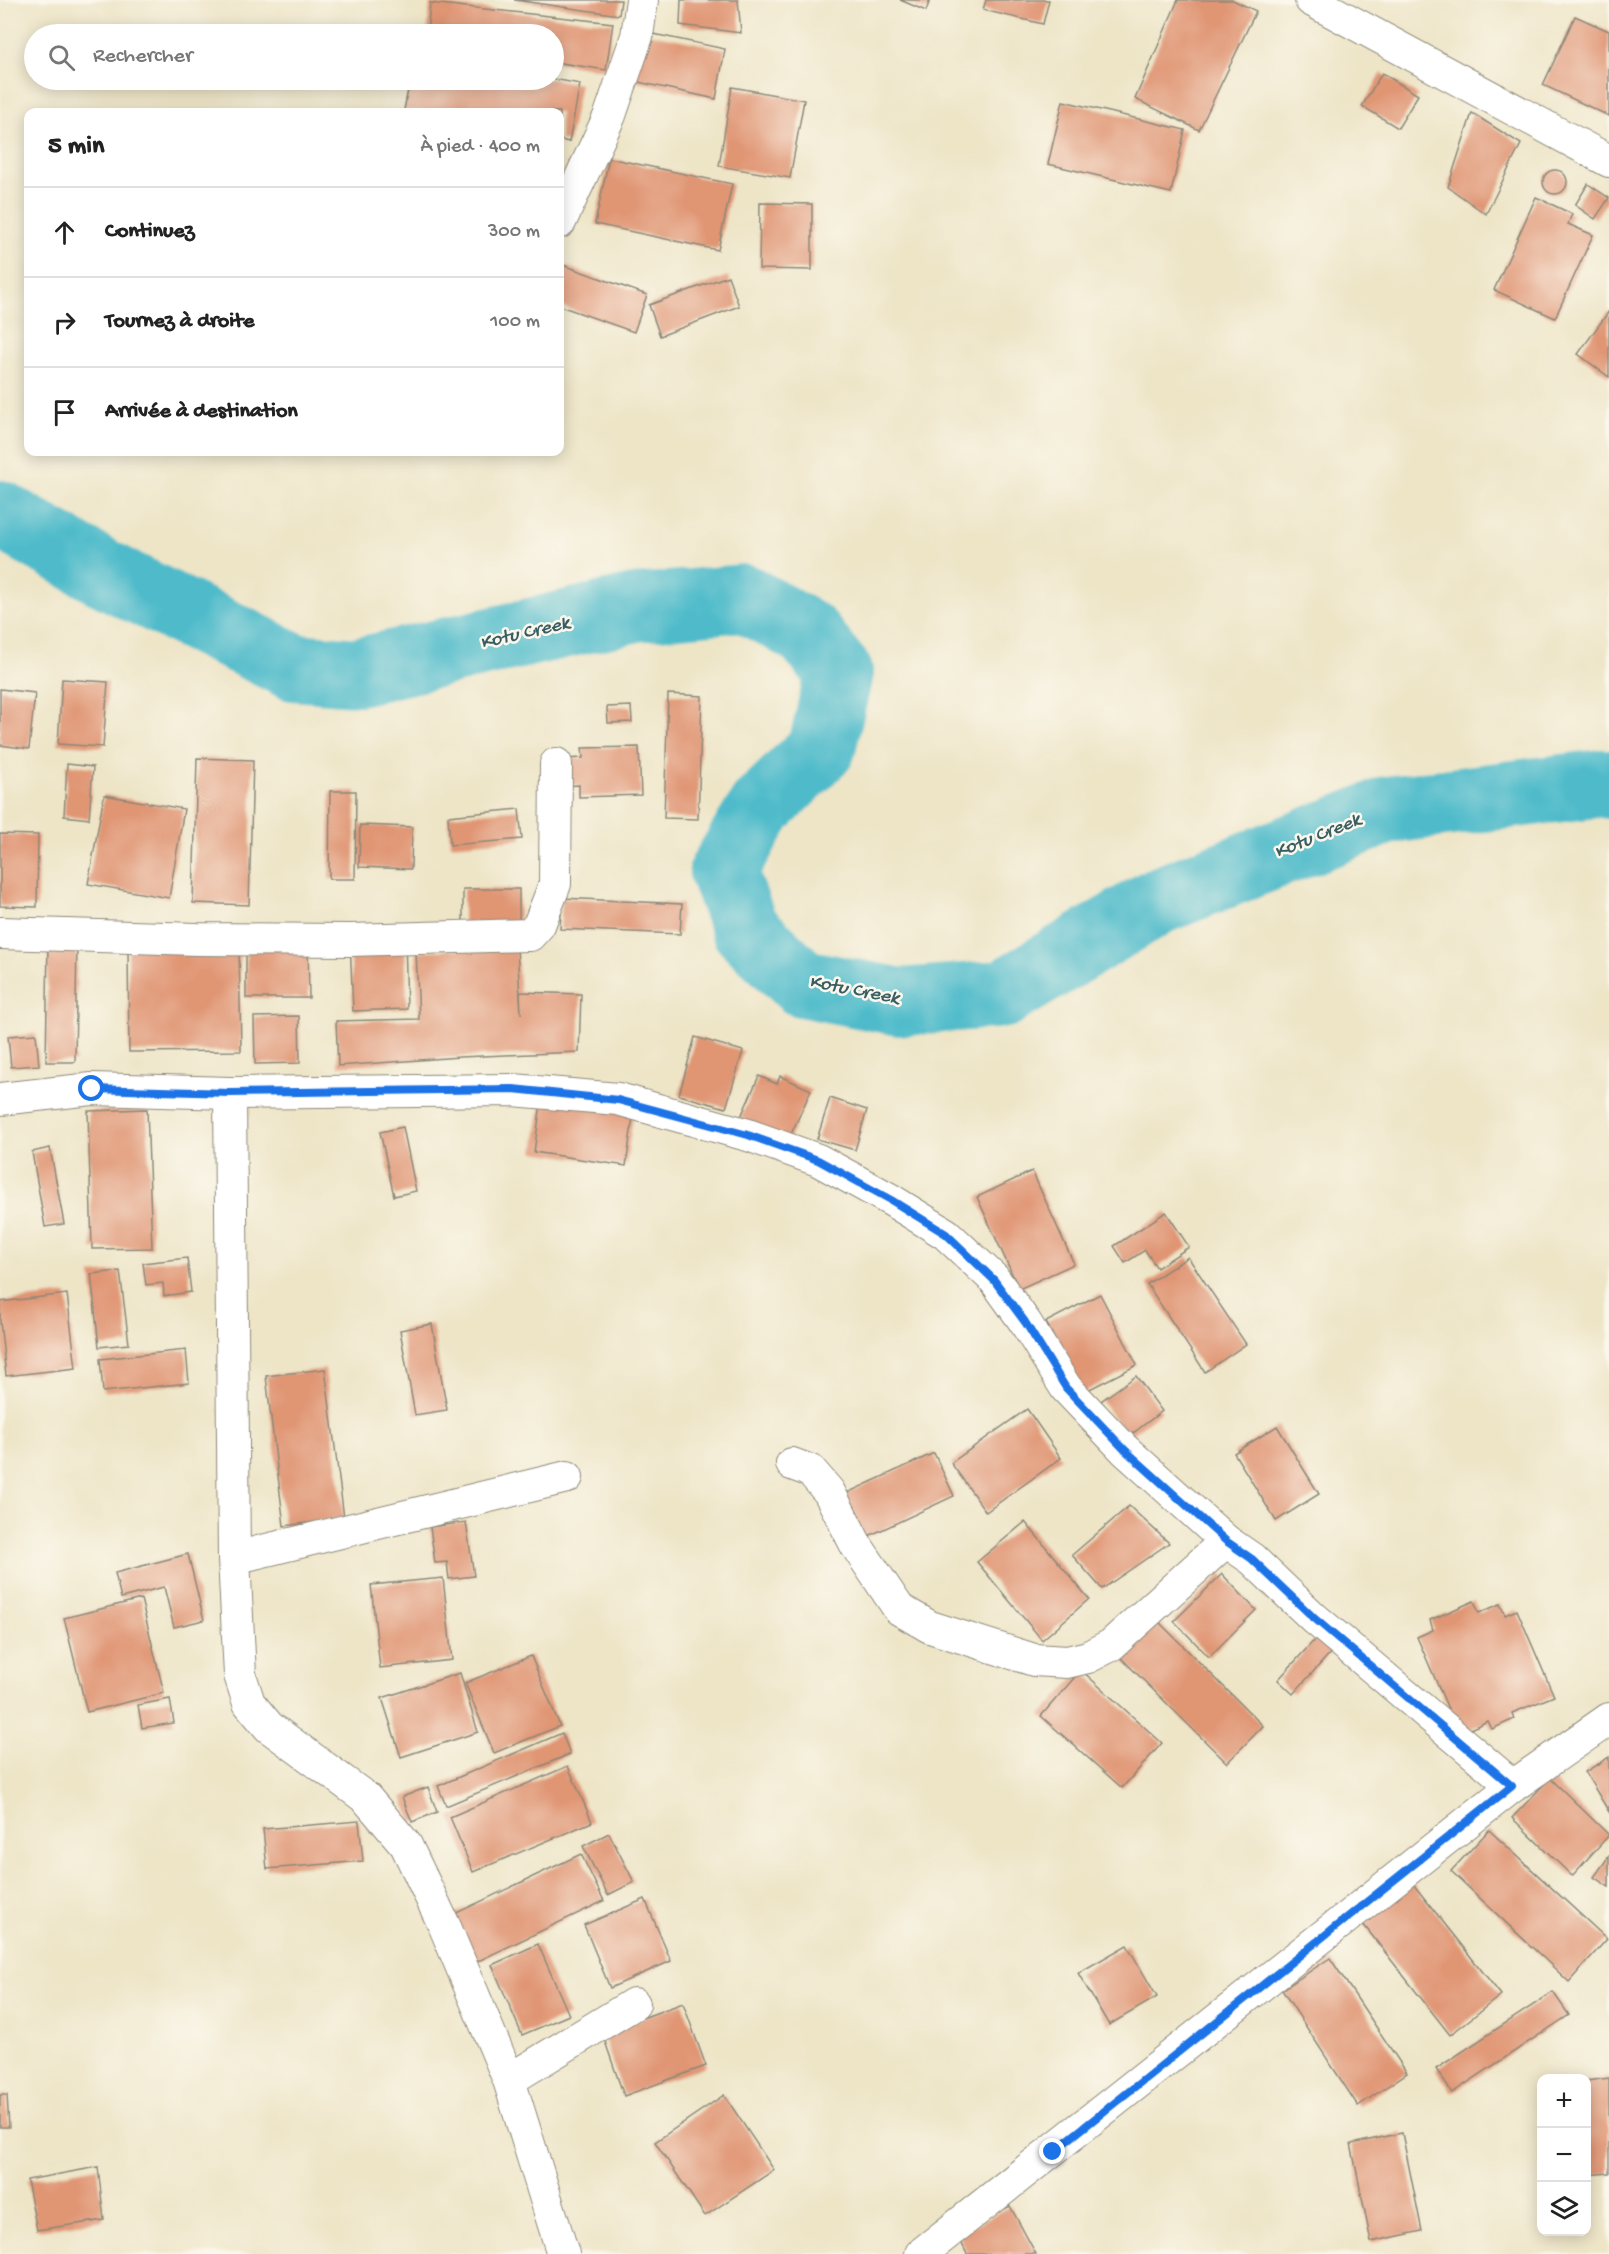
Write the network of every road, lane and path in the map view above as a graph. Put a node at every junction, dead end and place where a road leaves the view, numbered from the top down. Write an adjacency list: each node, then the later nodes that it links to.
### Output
1 (642, 0): 4 (street)
2 (1311, 0): 3 (street)
3 (1609, 160)
4 (564, 214)
5 (556, 764): 6 (street)
6 (0, 933)
7 (230, 1093): 8 (street); 11 (street); 12 (street)
8 (0, 1099)
9 (792, 1464): 11 (street)
10 (567, 1477): 12 (street)
11 (1226, 1541): 14 (street)
12 (234, 1558): 16 (street)
13 (1609, 1719): 14 (street)
14 (1512, 1786): 18 (street)
15 (634, 2004): 16 (street)
16 (509, 2080): 17 (street)
17 (563, 2254)
18 (921, 2254)

